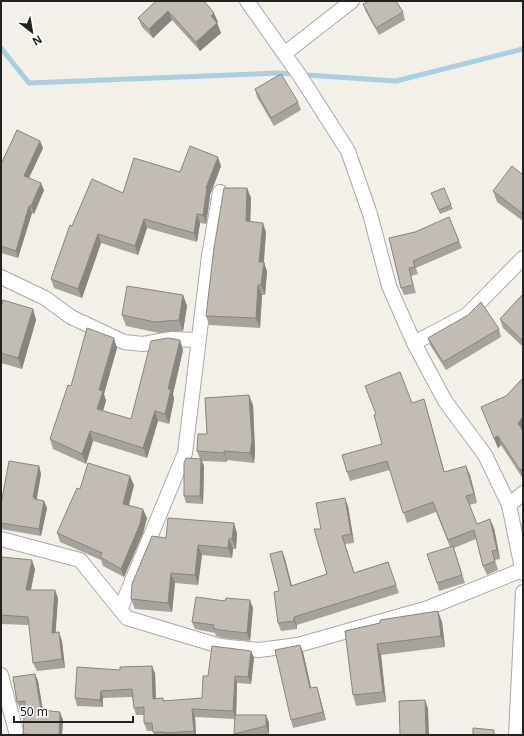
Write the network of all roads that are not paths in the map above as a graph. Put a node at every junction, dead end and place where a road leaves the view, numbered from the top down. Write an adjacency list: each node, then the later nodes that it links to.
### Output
1 (246, 1): 3 (street)
2 (352, 1): 3 (street)
3 (288, 59): 8 (street)
4 (220, 192): 7 (street)
5 (523, 258): 8 (street)
6 (1, 277): 7 (street)
7 (198, 340): 16 (street)
8 (414, 343): 10 (street)
9 (523, 493): 10 (street)
10 (509, 505): 12 (street)
11 (1, 539): 16 (street)
12 (522, 570): 13 (street); 16 (street)
13 (523, 573)
14 (523, 592): 15 (street)
15 (523, 606): 19 (street)
16 (120, 610)
17 (1, 675): 18 (street)
18 (17, 735)
19 (516, 735)

